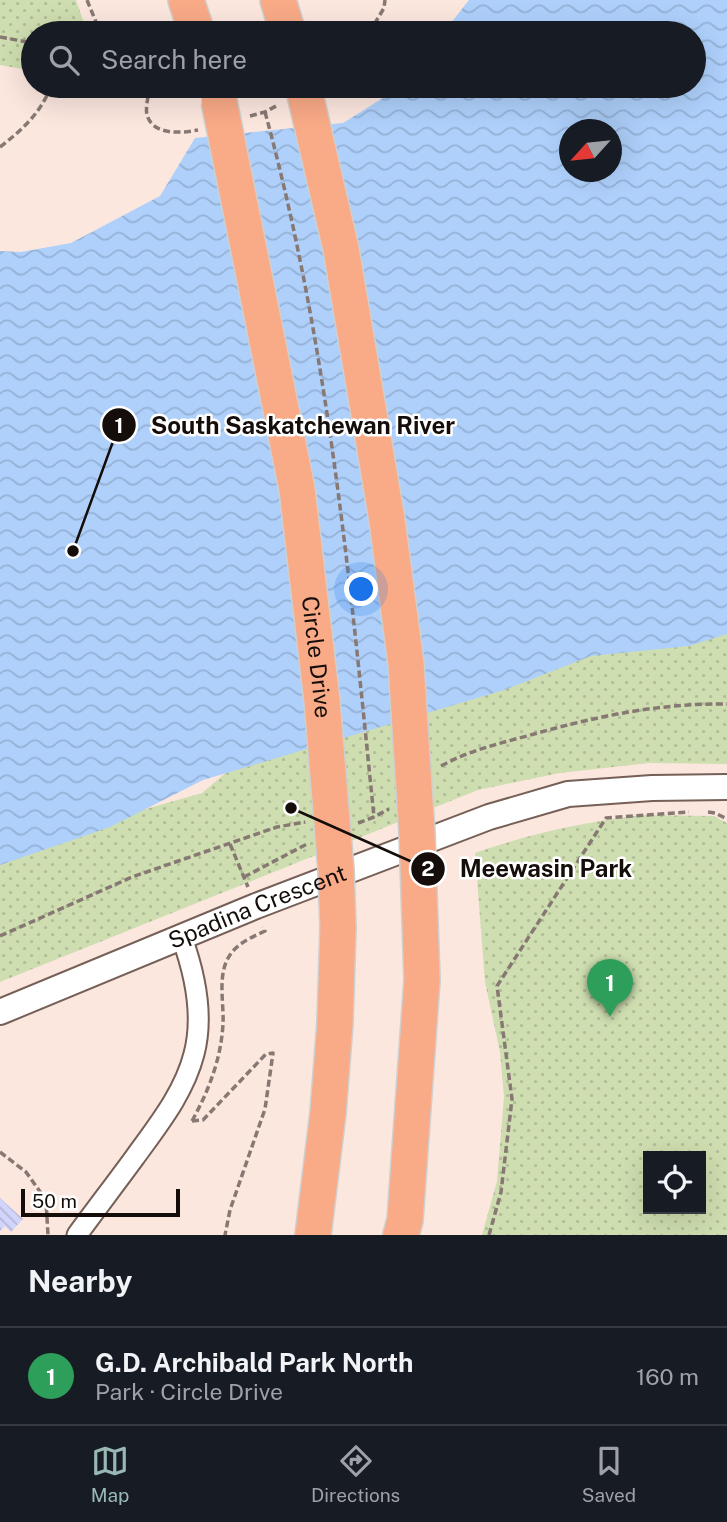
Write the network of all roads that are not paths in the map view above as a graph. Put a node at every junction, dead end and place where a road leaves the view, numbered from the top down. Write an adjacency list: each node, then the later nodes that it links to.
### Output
1 (186, 0): 3 (highway)
2 (278, 0): 4 (highway)
3 (193, 21)
4 (284, 21)
5 (217, 98): 11 (highway, Circle Drive, bridge)
6 (306, 98): 12 (highway, bridge)
7 (727, 787): 8 (street, Spadina Crescent)
8 (182, 938): 9 (street, Spadina Crescent); 10 (street)
9 (0, 1012)
10 (77, 1235)
11 (313, 1235)
12 (401, 1235)

